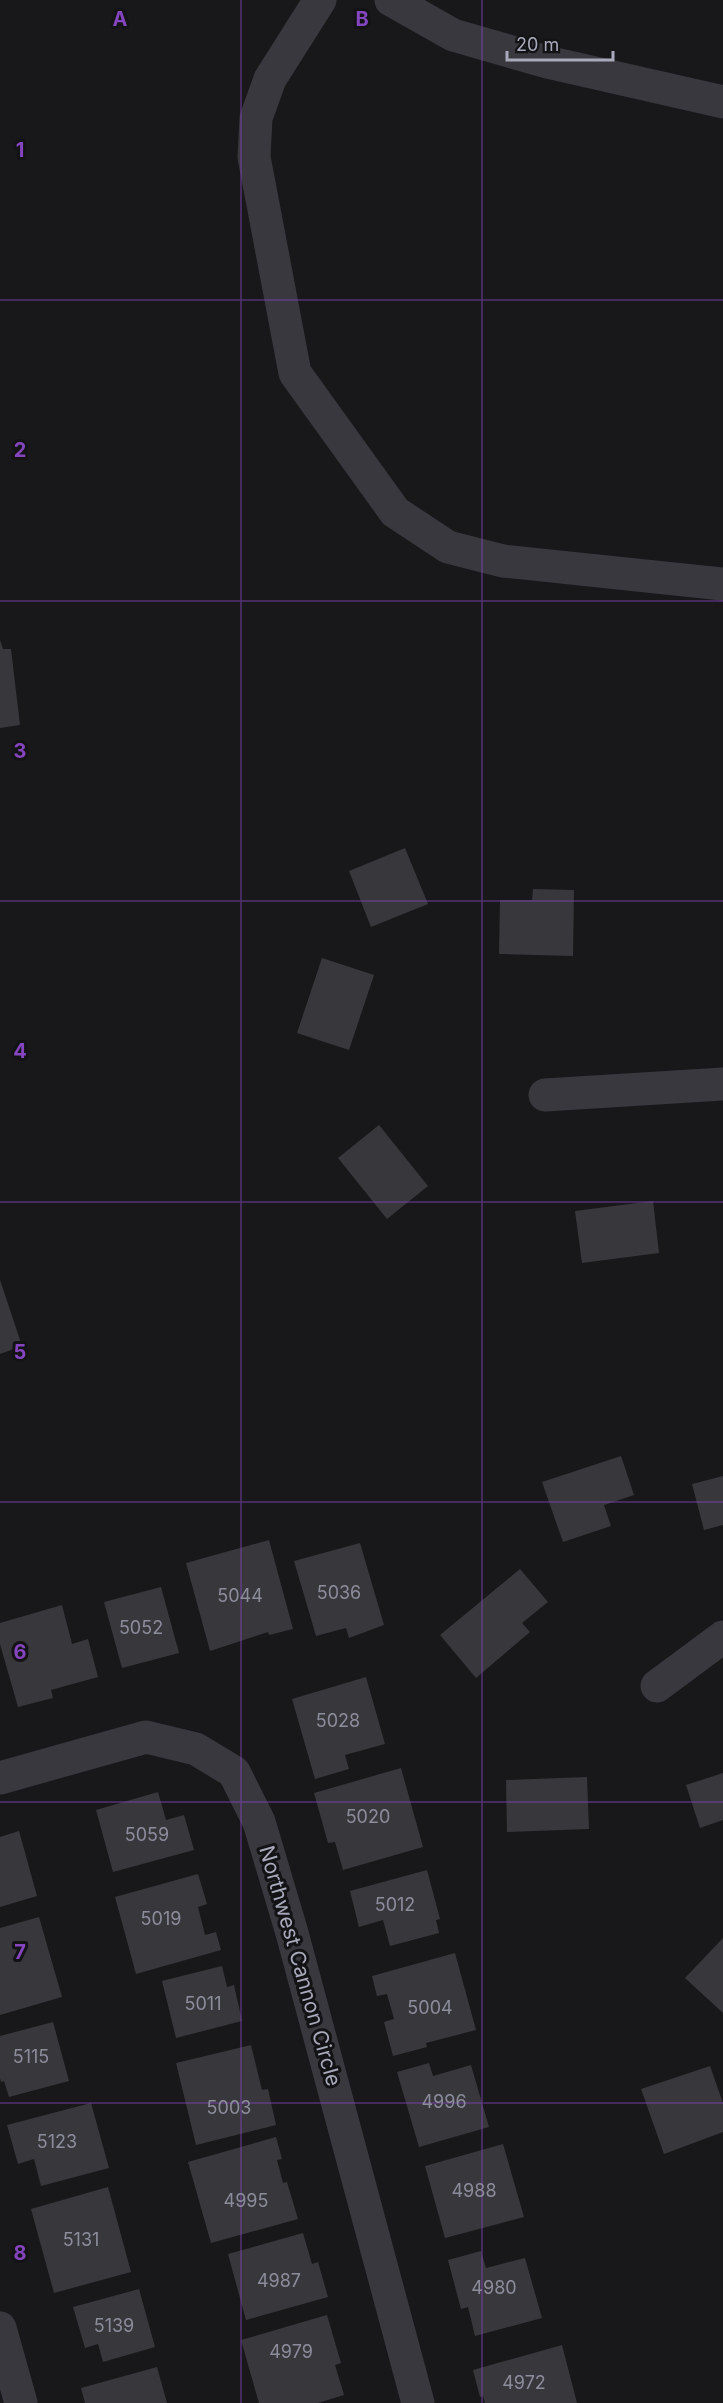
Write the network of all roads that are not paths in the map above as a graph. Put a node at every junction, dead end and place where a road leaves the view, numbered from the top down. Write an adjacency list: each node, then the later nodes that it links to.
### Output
1 (320, 0): 4 (street)
2 (391, 0): 3 (street)
3 (723, 102)
4 (723, 584)
5 (723, 1083): 6 (street)
6 (545, 1095)
7 (723, 1637): 8 (street)
8 (657, 1686)
9 (0, 1778): 12 (street, Northwest Cannon Circle)
10 (0, 2328): 11 (street)
11 (21, 2403)
12 (418, 2403)

